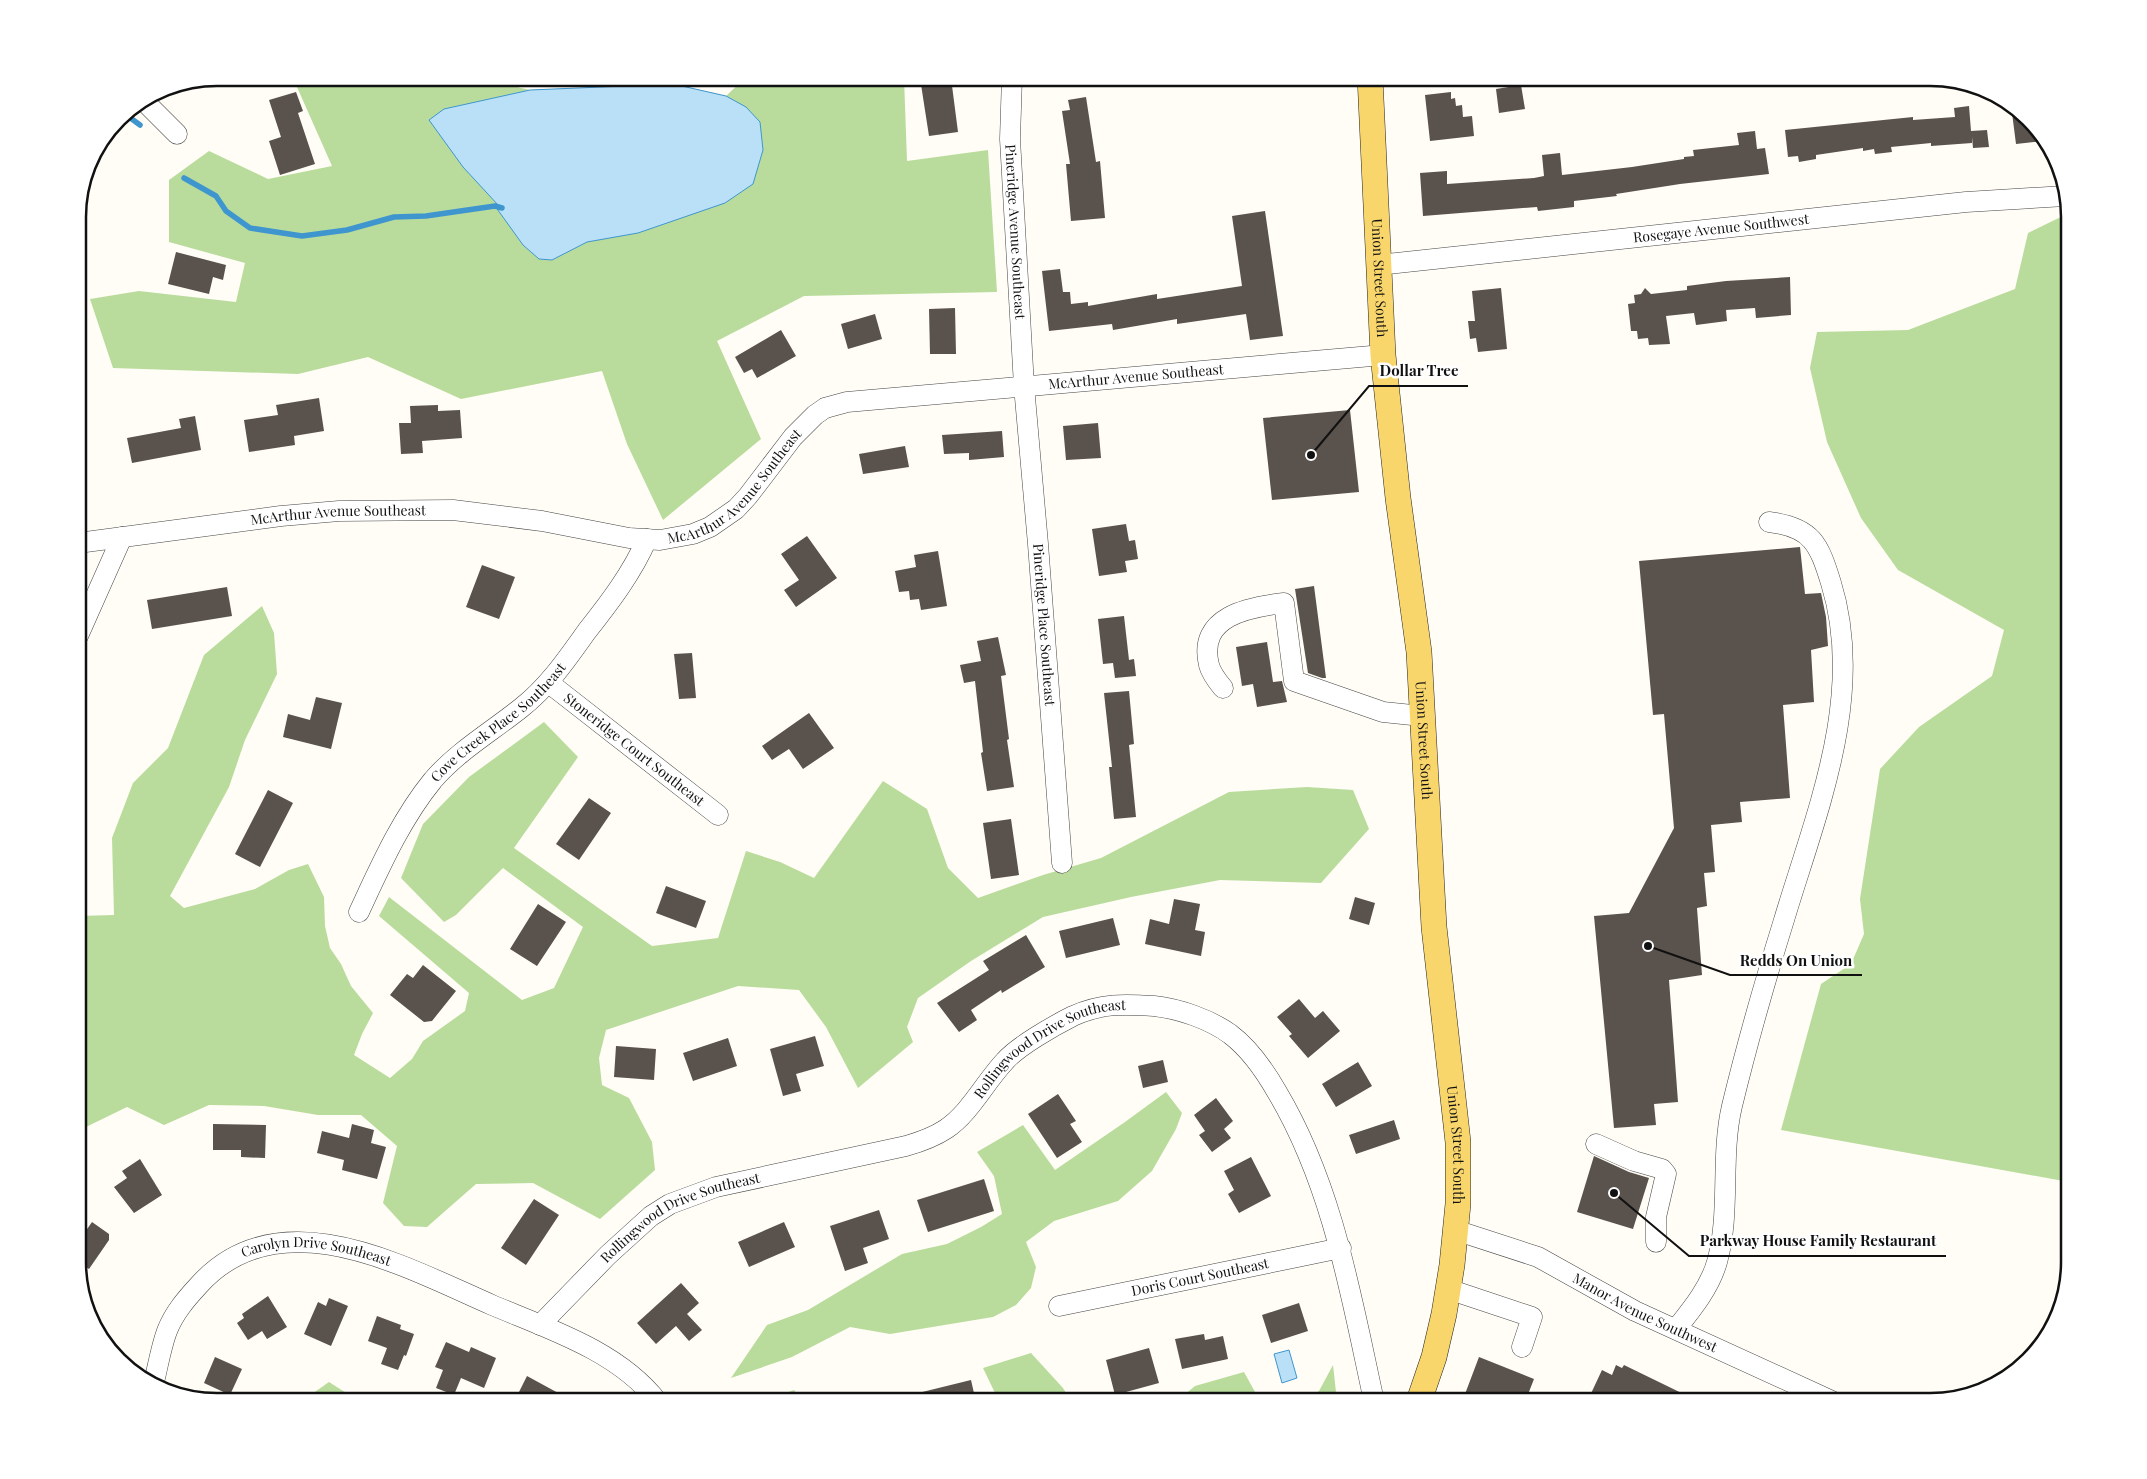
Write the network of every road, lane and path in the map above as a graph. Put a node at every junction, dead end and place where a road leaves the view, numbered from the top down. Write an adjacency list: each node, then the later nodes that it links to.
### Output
1 (1012, 86): 8 (street, Pineridge Avenue Southeast)
2 (1370, 86): 6 (main road, Union Street South)
3 (149, 106): 4 (street)
4 (177, 134)
5 (2059, 196): 6 (street, Rosegaye Avenue Southwest)
6 (1378, 266): 7 (main road, Union Street South)
7 (1383, 355): 8 (street, McArthur Avenue Southeast); 16 (main road, Union Street South)
8 (1024, 386): 11 (street, McArthur Avenue Southeast); 18 (street, Pineridge Place Southeast)
9 (1768, 522): 27 (street)
10 (122, 538): 11 (street, McArthur Avenue Southeast); 12 (street, McArthur Avenue Southeast); 13 (street)
11 (647, 539): 14 (street, Cove Creek Place Southeast)
12 (87, 542)
13 (87, 616)
14 (548, 683): 17 (street, Stoneridge Court Southeast); 19 (street, Cove Creek Place Southeast)
15 (1223, 688): 16 (street)
16 (1422, 716): 21 (main road, Union Street South)
17 (718, 816)
18 (1062, 863)
19 (359, 912)
20 (1596, 1144): 22 (street)
21 (1455, 1230): 24 (main road, Union Street South); 27 (street, Manor Avenue Southwest)
22 (1656, 1242)
23 (1341, 1248): 25 (street, Doris Court Southeast); 26 (street, Rollingwood Drive Southeast); 31 (street, Rollingwood Drive Southeast)
24 (1448, 1289): 28 (street); 32 (main road, Union Street South)
25 (1059, 1306)
26 (540, 1325): 29 (street, Carolyn Drive Southeast); 30 (street, Carolyn Drive Southeast)
27 (1676, 1330): 33 (street, Manor Avenue Southwest)
28 (1522, 1347)
29 (155, 1377)
30 (650, 1393)
31 (1372, 1393)
32 (1422, 1393)
33 (1812, 1393)

